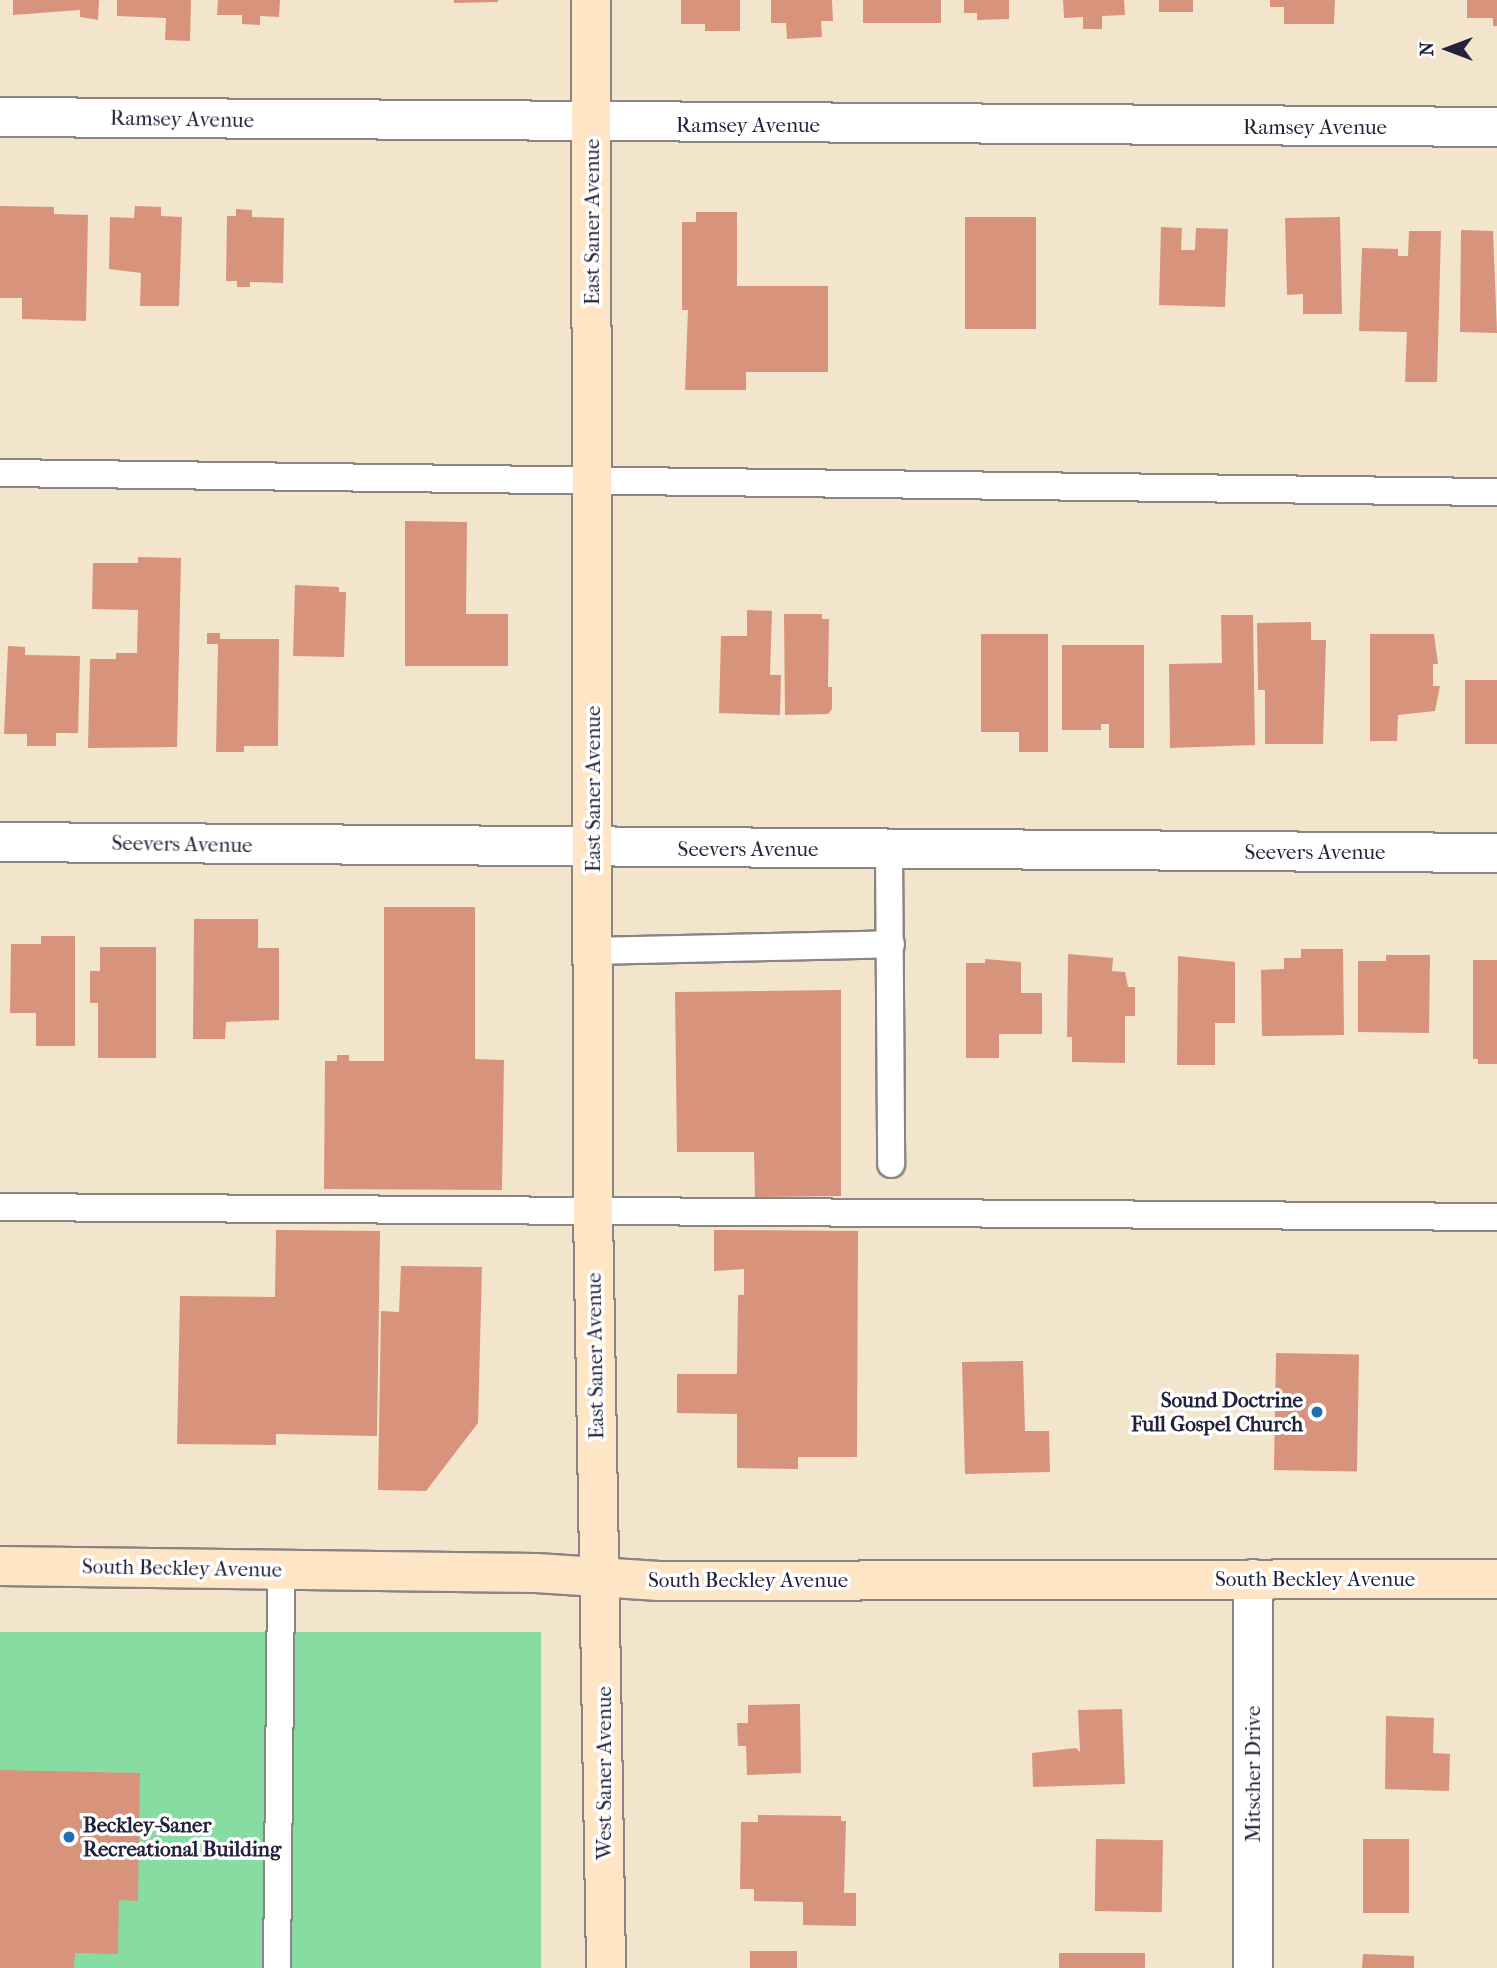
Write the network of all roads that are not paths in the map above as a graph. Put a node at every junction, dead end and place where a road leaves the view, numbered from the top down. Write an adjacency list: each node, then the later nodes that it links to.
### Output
1 (591, 0): 3 (street, East Saner Avenue)
2 (0, 117): 3 (street, Ramsey Avenue)
3 (591, 124): 4 (street, Ramsey Avenue); 6 (street, East Saner Avenue)
4 (1497, 127)
5 (0, 473): 6 (lane)
6 (593, 480): 7 (lane); 9 (street, East Saner Avenue)
7 (1497, 492)
8 (0, 842): 9 (street, Seevers Avenue)
9 (593, 848): 10 (street, Seevers Avenue); 13 (street, East Saner Avenue)
10 (889, 850): 11 (street, Seevers Avenue); 12 (lane)
11 (1497, 853)
12 (891, 944): 13 (lane); 14 (lane)
13 (593, 951): 16 (street, East Saner Avenue)
14 (891, 1164)
15 (0, 1207): 16 (lane)
16 (593, 1212): 17 (lane); 20 (street, East Saner Avenue)
17 (1497, 1217)
18 (0, 1566): 19 (street, South Beckley Avenue)
19 (281, 1569): 20 (street, South Beckley Avenue); 23 (lane)
20 (601, 1578): 21 (street, South Beckley Avenue); 24 (street, West Saner Avenue)
21 (1253, 1579): 22 (street, South Beckley Avenue); 25 (street, Mitscher Drive)
22 (1497, 1579)
23 (277, 1968)
24 (606, 1968)
25 (1253, 1968)

